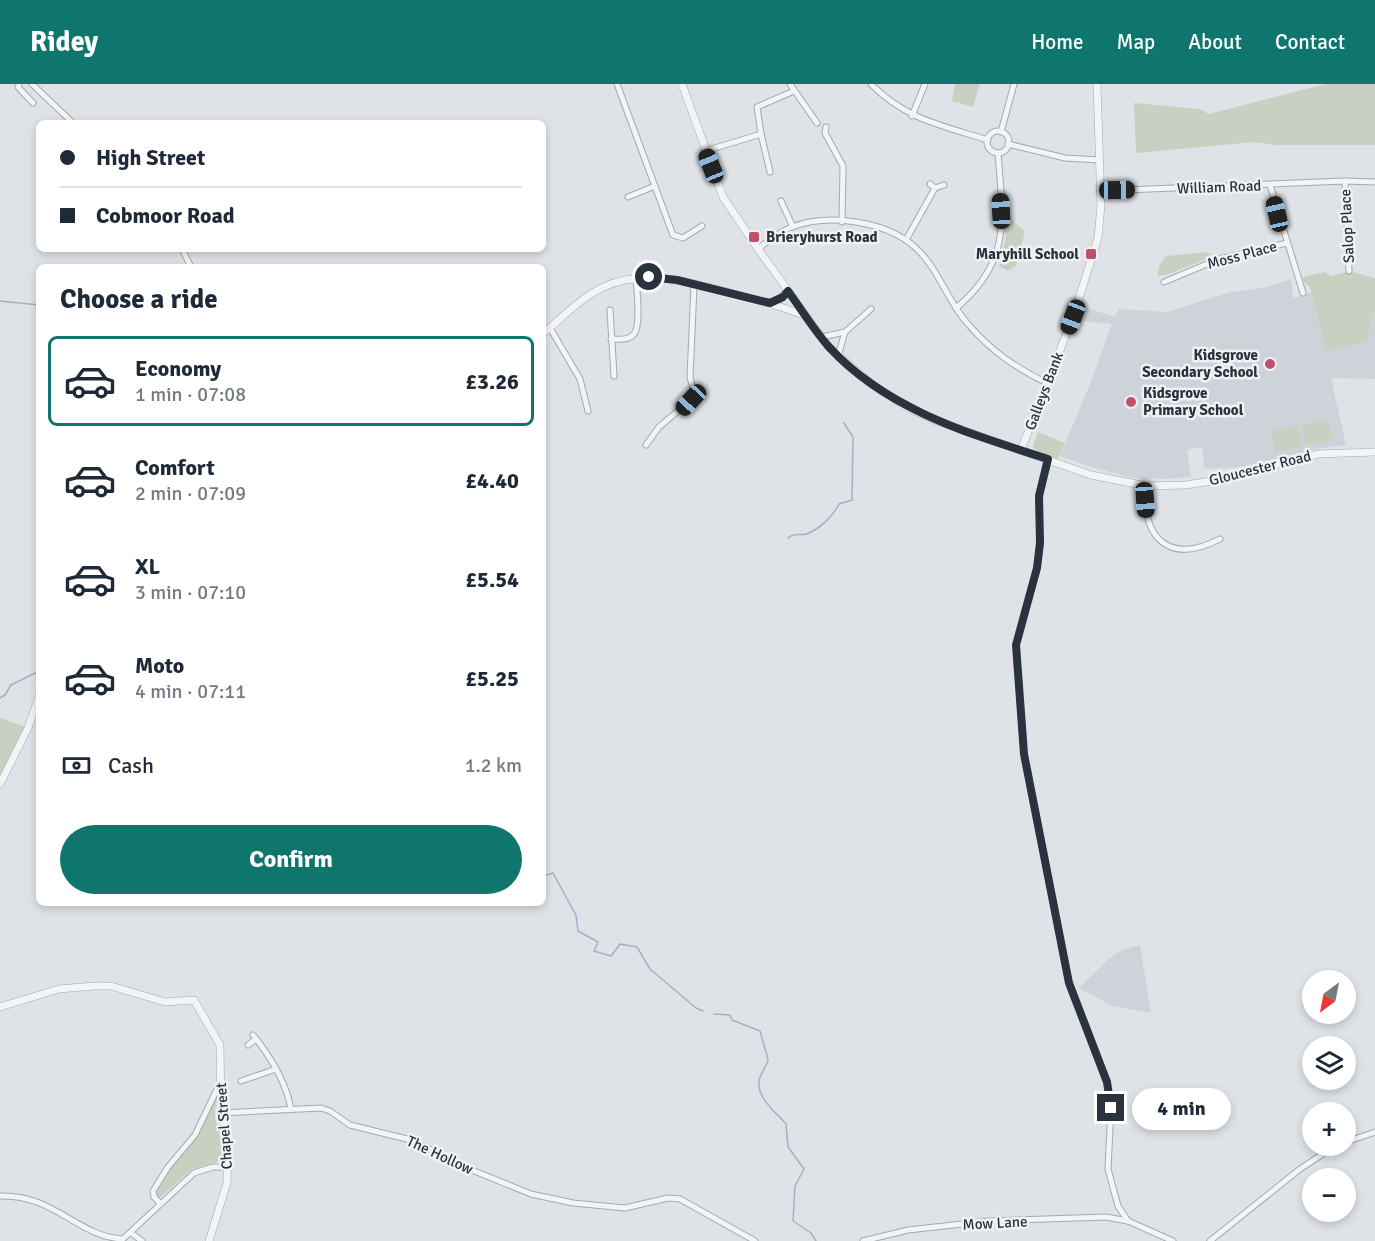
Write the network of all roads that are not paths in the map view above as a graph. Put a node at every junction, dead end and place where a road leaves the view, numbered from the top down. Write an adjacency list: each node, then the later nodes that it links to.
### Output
1 (19, 84): 11 (street)
2 (32, 84): 13 (street)
3 (617, 84): 28 (street)
4 (682, 84): 20 (street, Gloucester Road)
5 (790, 84): 10 (street)
6 (872, 84): 12 (street)
7 (925, 84): 12 (street)
8 (1014, 84): 16 (street)
9 (1097, 84): 22 (street, Galleys Bank)
10 (794, 92): 14 (street); 17 (street)
11 (33, 103)
12 (912, 116): 18 (street)
13 (70, 120)
14 (818, 123)
15 (826, 127): 32 (street)
16 (1000, 132): 18 (street); 19 (street)
17 (761, 134): 20 (street); 23 (street)
18 (987, 140): 21 (street)
19 (1008, 144): 21 (street); 22 (street)
20 (705, 151): 37 (street, Gloucester Road)
21 (998, 153): 45 (street)
22 (1099, 160): 29 (street, Galleys Bank)
23 (770, 172)
24 (1345, 181): 25 (street, William Road); 27 (street, William Road); 38 (street, Salop Place)
25 (1375, 182)
26 (944, 185): 35 (street)
27 (1270, 185): 29 (street, William Road); 36 (street)
28 (655, 186): 30 (street); 33 (street)
29 (1100, 191): 56 (street, Galleys Bank)
30 (628, 197)
31 (781, 201): 34 (street)
32 (842, 222): 34 (street); 35 (street)
33 (702, 226)
34 (793, 226): 37 (street)
35 (906, 240): 45 (street)
36 (1287, 243): 40 (street, Moss Place); 43 (street)
37 (758, 249): 42 (street, Gloucester Road)
38 (1350, 271)
39 (636, 278): 41 (street); 49 (street); 53 (street)
40 (1164, 282)
41 (694, 286): 44 (street); 58 (street)
42 (788, 291): 44 (street); 48 (street, Gloucester Road)
43 (1303, 292)
44 (770, 303): 48 (street)
45 (956, 308): 56 (street)
46 (872, 309): 51 (street)
47 (610, 310): 53 (street)
48 (806, 316): 52 (street, Gloucester Road)
49 (550, 328): 50 (street); 57 (street)
50 (546, 331)
51 (845, 332): 52 (street); 54 (street)
52 (822, 337): 54 (street, Gloucester Road)
53 (611, 339): 55 (street)
54 (838, 356): 59 (street, Gloucester Road)
55 (614, 376)
56 (1047, 383): 59 (street, Galleys Bank)
57 (588, 411)
58 (646, 445)
59 (1021, 450): 61 (street, Gloucester Road)
60 (1375, 452): 62 (street, Gloucester Road)
61 (1048, 459): 62 (street, Gloucester Road); 79 (street)
62 (1146, 486): 63 (street)
63 (1222, 538)
64 (36, 705): 65 (street)
65 (0, 784)
66 (0, 1007): 69 (street, Chapel Street)
67 (248, 1045): 68 (street)
68 (276, 1069): 70 (street); 71 (street)
69 (221, 1081): 72 (street, Chapel Street); 78 (street)
70 (241, 1081)
71 (291, 1109): 72 (street, The Hollow); 84 (street, The Hollow)
72 (221, 1113): 76 (street, Chapel Street)
73 (1375, 1132): 74 (street)
74 (1356, 1139)
75 (1320, 1156): 87 (street)
76 (228, 1167): 78 (street); 83 (street, Chapel Street)
77 (0, 1196): 81 (street)
78 (160, 1203): 80 (street)
79 (1128, 1221): 85 (street, Mow Lane); 86 (street, Mow Lane)
80 (131, 1233): 81 (street); 82 (street)
81 (119, 1240)
82 (142, 1241)
83 (209, 1241)
84 (755, 1241)
85 (863, 1241)
86 (1173, 1241)
87 (1210, 1241)

